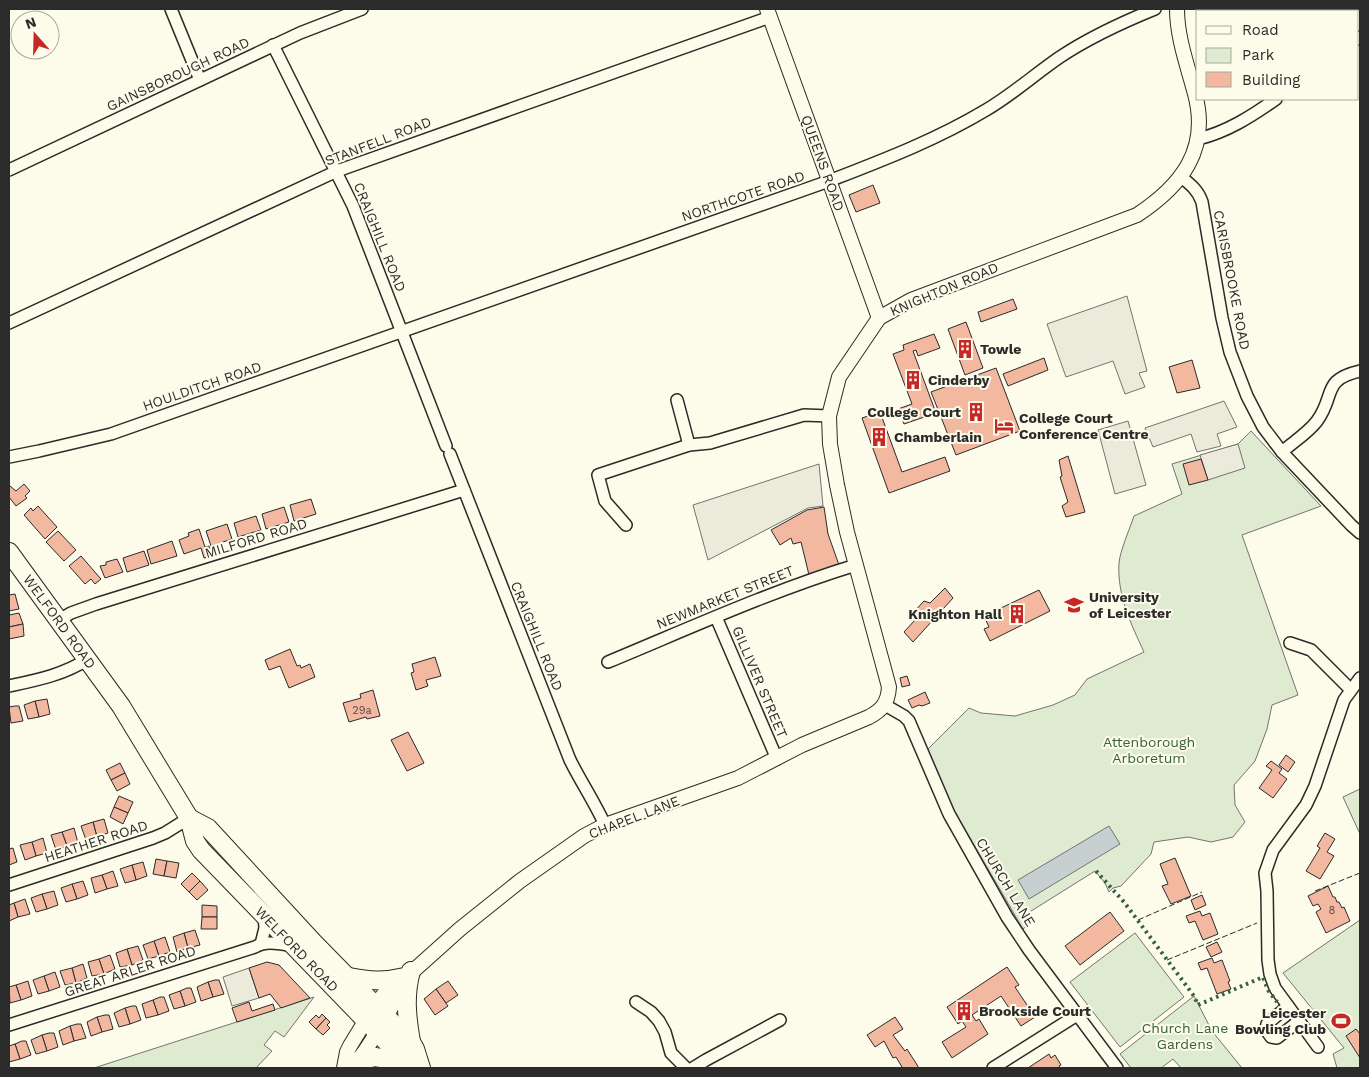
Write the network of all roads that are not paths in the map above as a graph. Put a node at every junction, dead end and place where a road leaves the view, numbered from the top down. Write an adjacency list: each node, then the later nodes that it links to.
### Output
1 (171, 9): 7 (street)
2 (362, 9): 6 (street, GAINSBOROUGH ROAD)
3 (1156, 9): 15 (street, NORTHCOTE ROAD)
4 (1177, 9): 8 (street, KNIGHTON ROAD)
5 (768, 13): 13 (street, STANFELL ROAD); 15 (street, QUEENS ROAD)
6 (274, 45): 7 (street, GAINSBOROUGH ROAD); 13 (street, CRAIGHILL ROAD)
7 (200, 80): 12 (street, GAINSBOROUGH ROAD)
8 (1196, 99)
9 (1196, 100): 11 (street, KNIGHTON ROAD)
10 (1274, 100): 11 (street)
11 (1198, 139): 14 (street, KNIGHTON ROAD)
12 (9, 170)
13 (337, 171): 17 (street, STANFELL ROAD); 18 (street, CRAIGHILL ROAD)
14 (1180, 176): 16 (street, KNIGHTON ROAD); 23 (street, CARISBROOKE ROAD)
15 (830, 181): 16 (street, QUEENS ROAD); 18 (street, NORTHCOTE ROAD)
16 (879, 318): 21 (street, KNIGHTON ROAD)
17 (9, 323)
18 (402, 332): 24 (street, HOULDITCH ROAD); 25 (street, CRAIGHILL ROAD)
19 (1360, 371): 23 (street)
20 (677, 400): 22 (street)
21 (829, 416): 22 (street); 29 (street, KNIGHTON ROAD)
22 (689, 445): 26 (street)
23 (1282, 452): 27 (street, CARISBROOKE ROAD)
24 (9, 457)
25 (464, 490): 31 (street, MILFORD ROAD); 41 (street, CRAIGHILL ROAD)
26 (626, 525)
27 (1360, 533)
28 (9, 552): 31 (main road, WELFORD ROAD)
29 (856, 565): 30 (street, NEWMARKET STREET); 38 (street, KNIGHTON ROAD)
30 (716, 617): 34 (street, NEWMARKET STREET); 39 (street, GILLIVER STREET)
31 (59, 620): 33 (main road, WELFORD ROAD)
32 (1290, 643): 37 (street)
33 (88, 659): 36 (street); 40 (main road, WELFORD ROAD)
34 (608, 662)
35 (1360, 678): 37 (street)
36 (9, 686)
37 (1351, 690): 49 (street)
38 (887, 700): 39 (street, CHAPEL LANE); 51 (street, CHURCH LANE)
39 (777, 759): 41 (street, CHAPEL LANE)
40 (189, 818): 42 (street, HEATHER ROAD); 43 (main road, WELFORD ROAD); 47 (main road, WELFORD ROAD)
41 (605, 825): 46 (street, CHAPEL LANE)
42 (9, 885)
43 (264, 913): 44 (street); 45 (main road, WELFORD ROAD)
44 (260, 944): 45 (street, GREAT ARLER ROAD); 54 (street, GREAT ARLER ROAD)
45 (296, 947): 55 (main road, WELFORD ROAD)
46 (406, 976): 47 (main road); 50 (street, CHAPEL LANE); 56 (main road)
47 (349, 977): 50 (main road, WELFORD ROAD)
48 (636, 1002): 60 (street)
49 (1288, 1006): 53 (street); 53 (street)
50 (380, 1010): 55 (street, CHAPEL LANE); 56 (main road, WELFORD ROAD)
51 (1077, 1015): 62 (street); 63 (street, CHURCH LANE)
52 (780, 1020): 61 (street)
53 (1299, 1021): 57 (street)
54 (9, 1025)
55 (371, 1026): 58 (street, CHAPEL LANE); 59 (main road, WELFORD ROAD)
56 (411, 1042): 59 (main road, WELFORD ROAD)
57 (1318, 1047)
58 (358, 1061): 59 (main road)
59 (416, 1066)
60 (686, 1068)
61 (694, 1068)
62 (994, 1068)
63 (1117, 1068)

